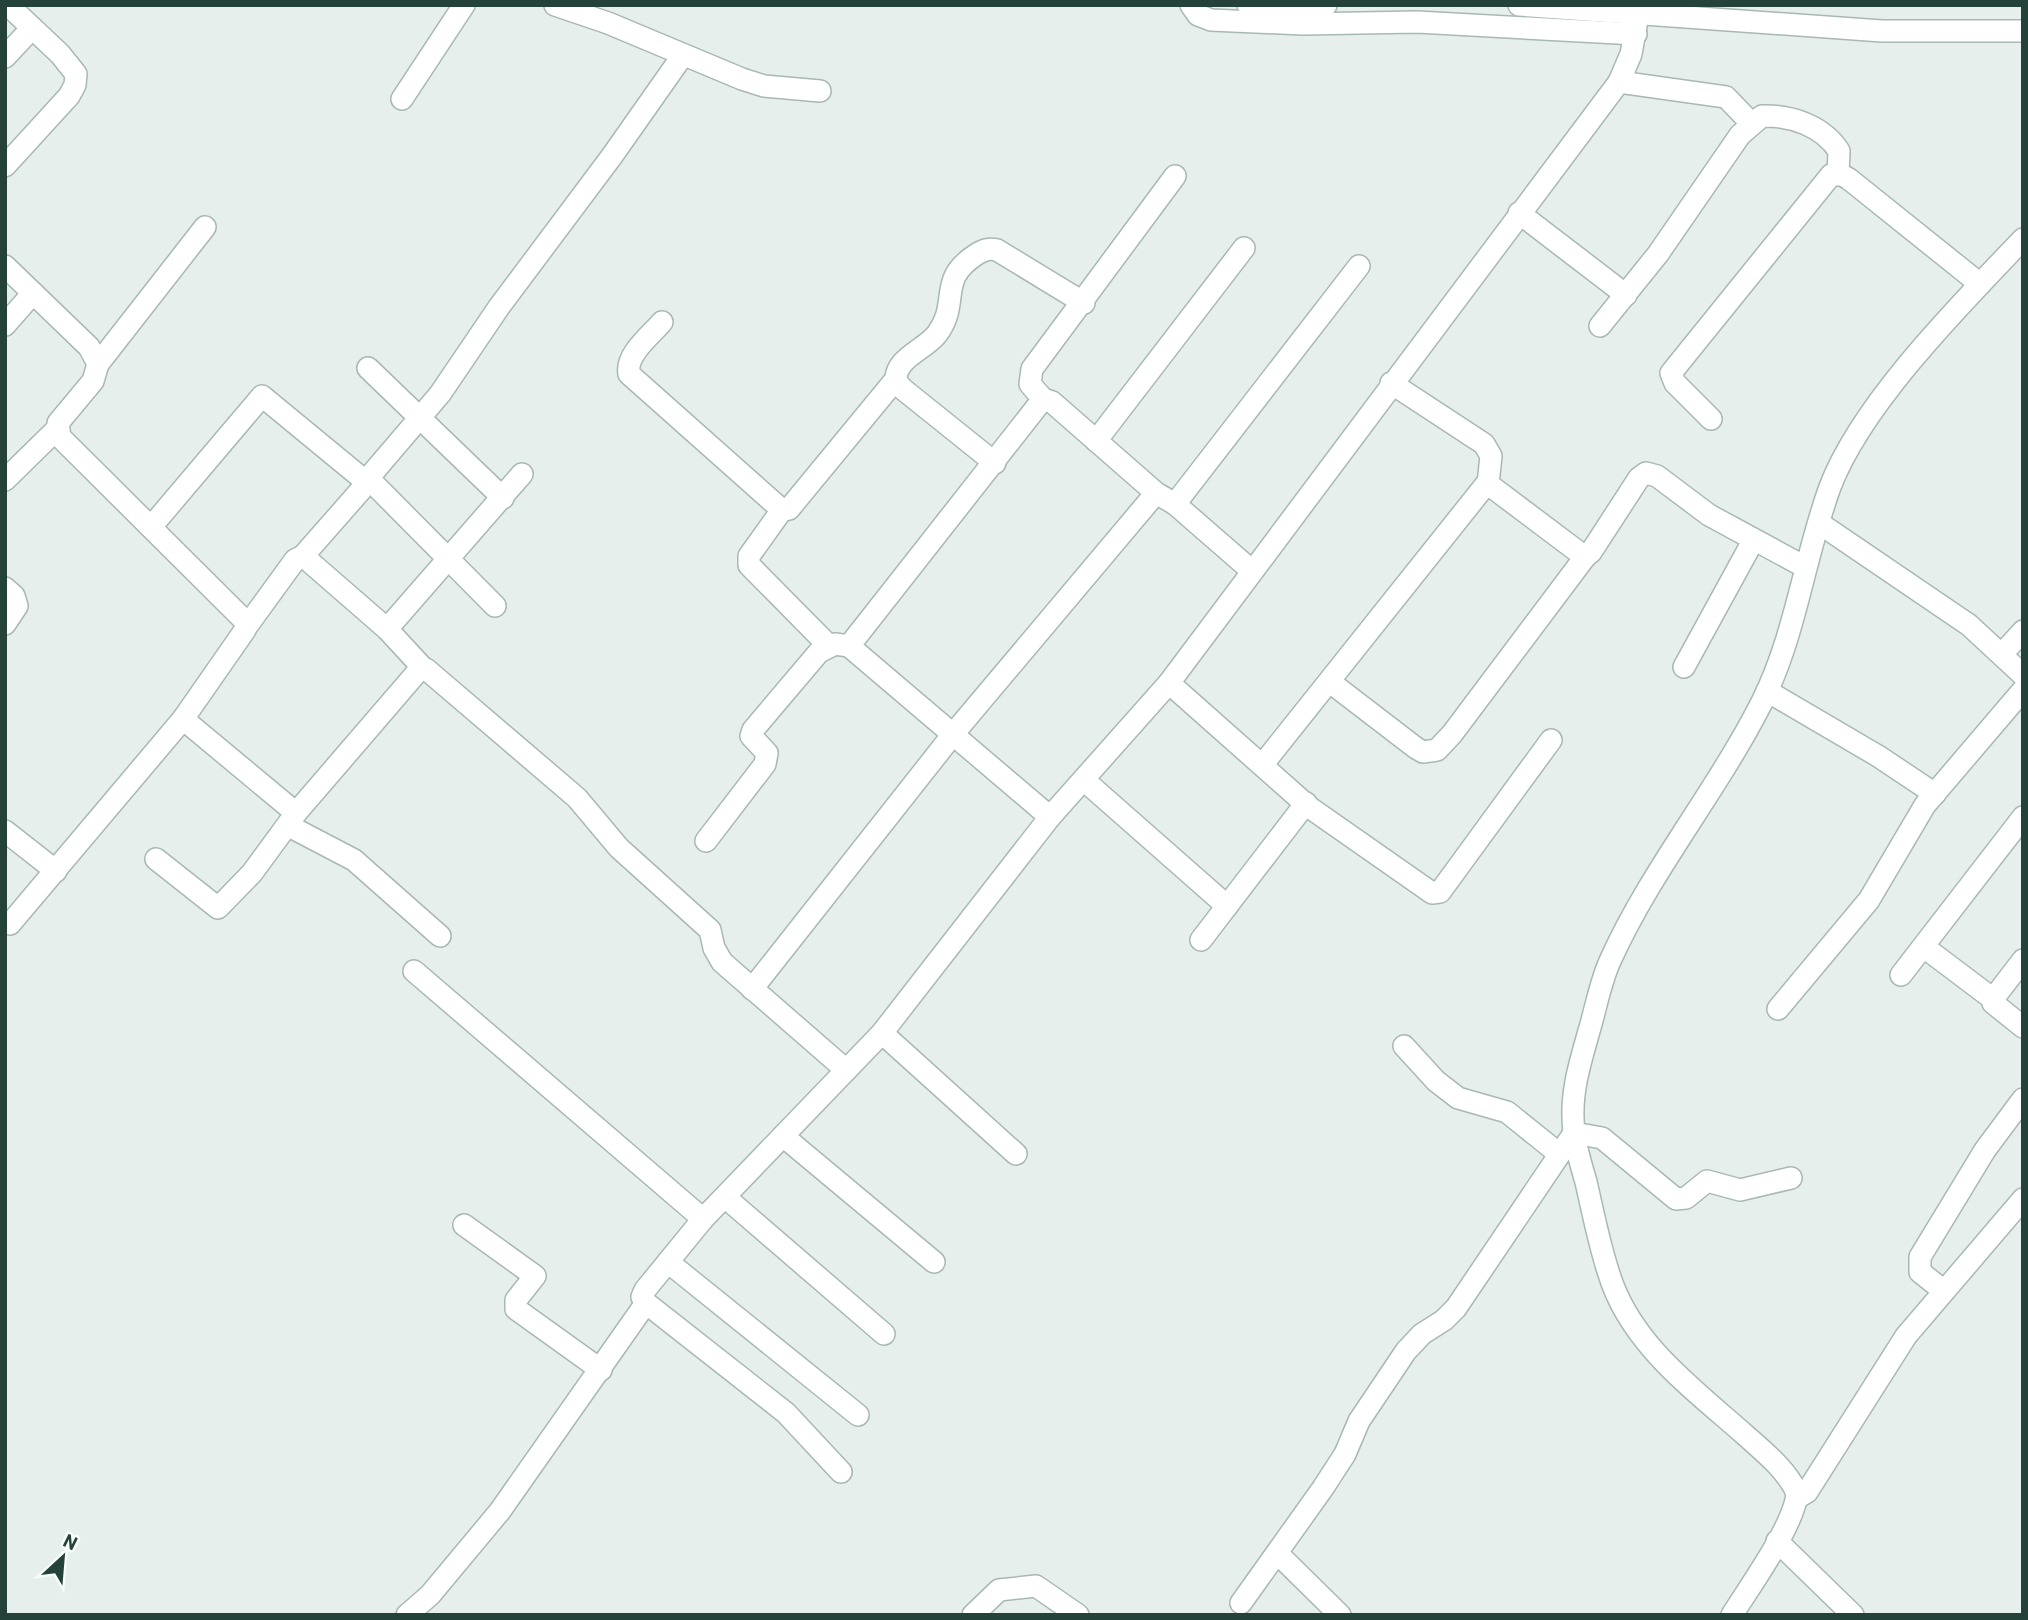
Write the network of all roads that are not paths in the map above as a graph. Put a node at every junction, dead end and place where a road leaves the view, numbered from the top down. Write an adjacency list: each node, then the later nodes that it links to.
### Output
1 (8, 5): 9 (street)
2 (464, 5): 15 (street)
3 (555, 5): 11 (street)
4 (1191, 5): 8 (street)
5 (1248, 5): 6 (street)
6 (1326, 5)
7 (1519, 5): 8 (street)
8 (1637, 24): 10 (street); 13 (street)
9 (32, 28): 12 (street); 17 (street)
10 (2023, 31)
11 (683, 55): 14 (street); 38 (street)
12 (5, 57)
13 (1619, 82): 16 (street); 20 (street)
14 (820, 91)
15 (402, 99)
16 (1751, 123): 18 (street); 28 (street)
17 (5, 166)
18 (1839, 174): 26 (street); 39 (street)
19 (1175, 176): 29 (street)
20 (1519, 213): 28 (street); 36 (street)
21 (205, 227): 33 (street)
22 (2023, 239): 26 (street)
23 (1244, 248): 41 (street)
24 (5, 266): 27 (street)
25 (1359, 266): 49 (street)
26 (1980, 284): 51 (street)
27 (33, 293): 31 (street); 33 (street)
28 (1626, 295): 32 (street)
29 (1084, 303): 35 (street); 37 (street)
30 (662, 322): 50 (street)
31 (5, 325)
32 (1600, 326)
33 (97, 364): 40 (street)
34 (368, 368): 38 (street)
35 (896, 379): 42 (street); 50 (street)
36 (1391, 383): 46 (street); 58 (street)
37 (1043, 399): 41 (street); 42 (street)
38 (419, 418): 44 (street); 48 (street)
39 (1711, 419)
40 (57, 429): 45 (street); 52 (street)
41 (1097, 441): 47 (street)
42 (995, 463): 65 (street)
43 (522, 474): 48 (street)
44 (366, 480): 52 (street); 54 (street); 55 (street)
45 (5, 481)
46 (1487, 483): 56 (street); 70 (street)
47 (1156, 493): 49 (street); 75 (street)
48 (503, 498): 55 (street)
49 (1175, 504): 58 (street)
50 (782, 510): 65 (street)
51 (1819, 523): 57 (street); 66 (street)
52 (151, 527): 62 (street)
53 (1753, 541): 56 (street); 57 (street); 67 (street)
54 (303, 556): 62 (street); 63 (street)
55 (448, 556): 60 (street); 63 (street)
56 (1585, 556): 70 (street)
57 (1805, 567): 73 (street)
58 (1252, 571): 71 (street)
59 (5, 587): 61 (street)
60 (495, 606)
61 (5, 624)
62 (247, 625): 74 (street)
63 (387, 629): 68 (street)
64 (2023, 631): 66 (street)
65 (839, 646): 75 (street); 85 (street)
66 (2002, 654): 69 (street)
67 (1684, 667)
68 (423, 668): 83 (street); 96 (street)
69 (2023, 675)
70 (1331, 682): 77 (street)
71 (1169, 683): 77 (street); 78 (street)
72 (2023, 690): 79 (street)
73 (1767, 691): 79 (street); 104 (street)
74 (183, 719): 83 (street); 87 (street)
75 (954, 733): 81 (street); 96 (street)
76 (1551, 740): 80 (street)
77 (1263, 764): 80 (street)
78 (1086, 781): 81 (street); 88 (street)
79 (1935, 794): 98 (street)
80 (1306, 803): 88 (street)
81 (1050, 817): 100 (street)
82 (2023, 817): 92 (street)
83 (293, 819): 86 (street); 90 (street)
84 (5, 831): 87 (street)
85 (706, 841)
86 (156, 859)
87 (56, 871): 89 (street)
88 (1227, 906): 91 (street)
89 (10, 924)
90 (440, 936)
91 (1201, 940)
92 (1924, 947): 95 (street); 97 (street)
93 (2023, 960): 97 (street)
94 (414, 971): 111 (street)
95 (1901, 975)
96 (752, 989): 102 (street)
97 (1993, 999): 99 (street)
98 (1778, 1009)
99 (2023, 1027)
100 (881, 1033): 102 (street); 107 (street)
101 (1404, 1046): 106 (street)
102 (846, 1070): 105 (street)
103 (2023, 1099): 115 (street)
104 (1574, 1133): 106 (street); 108 (street); 121 (street)
105 (783, 1136): 109 (street); 114 (street)
106 (1558, 1153): 123 (street)
107 (1016, 1154)
108 (1791, 1178)
109 (725, 1197): 111 (street); 117 (street)
110 (2023, 1199): 115 (street)
111 (704, 1219): 113 (street)
112 (464, 1224): 118 (street)
113 (668, 1262): 116 (street); 119 (street)
114 (934, 1262)
115 (1944, 1291): 121 (street)
116 (646, 1303): 118 (street); 120 (street)
117 (884, 1334)
118 (601, 1370): 125 (street)
119 (858, 1415)
120 (841, 1472)
121 (1797, 1498): 122 (street)
122 (1777, 1541): 129 (street); 130 (street)
123 (1277, 1553): 124 (street); 128 (street)
124 (1241, 1603)
125 (407, 1615)
126 (974, 1615): 127 (street)
127 (1079, 1615)
128 (1340, 1615)
129 (1732, 1615)
130 (1853, 1615)

